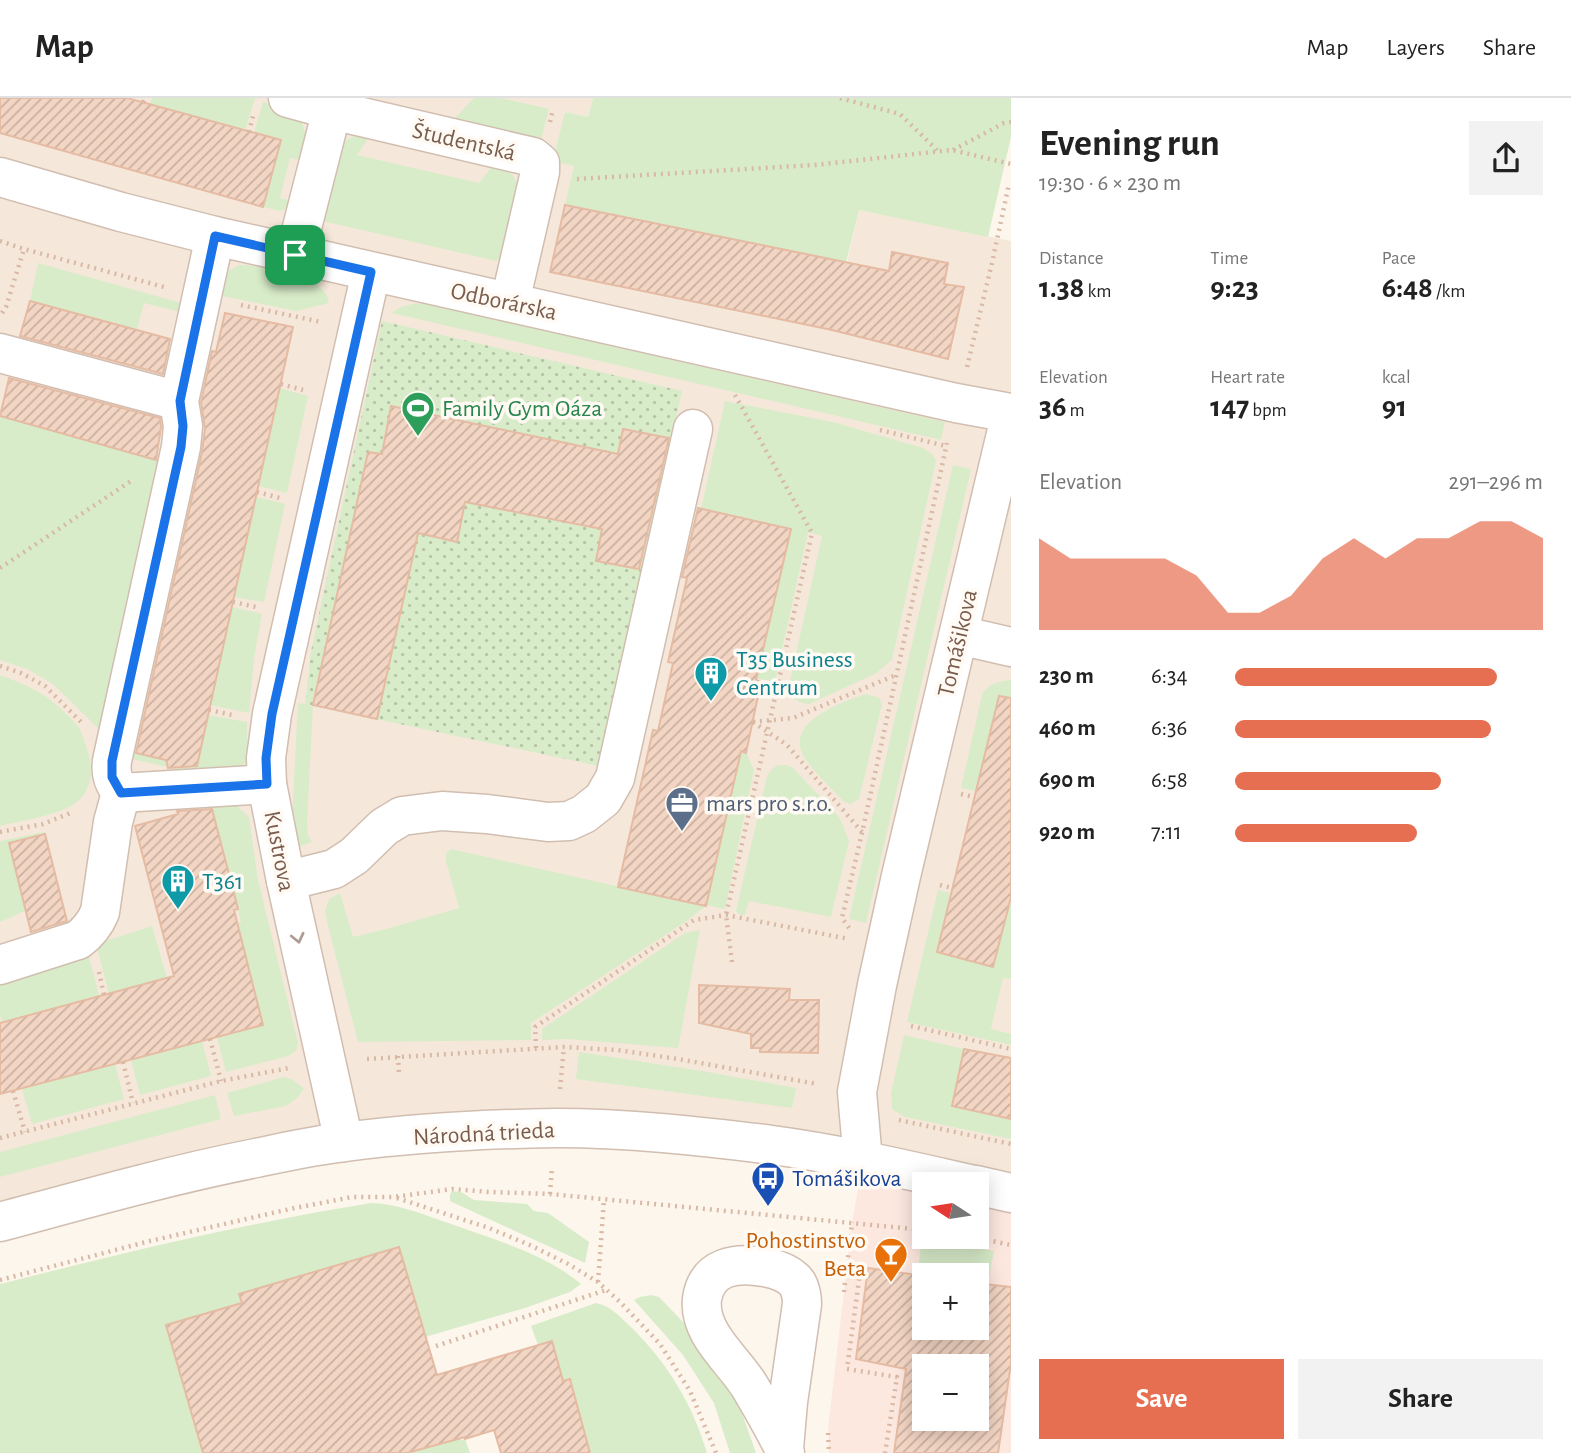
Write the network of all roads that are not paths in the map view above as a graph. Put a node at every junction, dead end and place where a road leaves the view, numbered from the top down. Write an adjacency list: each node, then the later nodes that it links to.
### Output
1 (288, 98): 2 (street, Študentská)
2 (332, 110): 5 (street); 7 (street, Študentská)
3 (0, 177): 4 (street, Odborárska)
4 (215, 236): 5 (street, Odborárska); 9 (street)
5 (295, 255): 6 (street, Odborárska)
6 (371, 272): 7 (street, Odborárska); 15 (street, Kustrova)
7 (509, 302): 10 (street, Odborárska)
8 (0, 353): 9 (street)
9 (180, 401): 14 (street)
10 (1011, 413): 12 (street, Tomášikova)
11 (694, 429): 16 (street)
12 (959, 635): 13 (street); 19 (street, Tomášikova)
13 (1011, 647)
14 (116, 777): 15 (street); 17 (street)
15 (267, 784): 16 (street, Kustrova)
16 (286, 881): 18 (street, Kustrova, one-way to 18)
17 (0, 965)
18 (344, 1142): 19 (street, Národná trieda); 23 (street, Národná trieda)
19 (863, 1161): 20 (street, Národná trieda)
20 (914, 1172)
21 (989, 1188): 22 (street, Národná trieda)
22 (1011, 1193)
23 (0, 1222)

